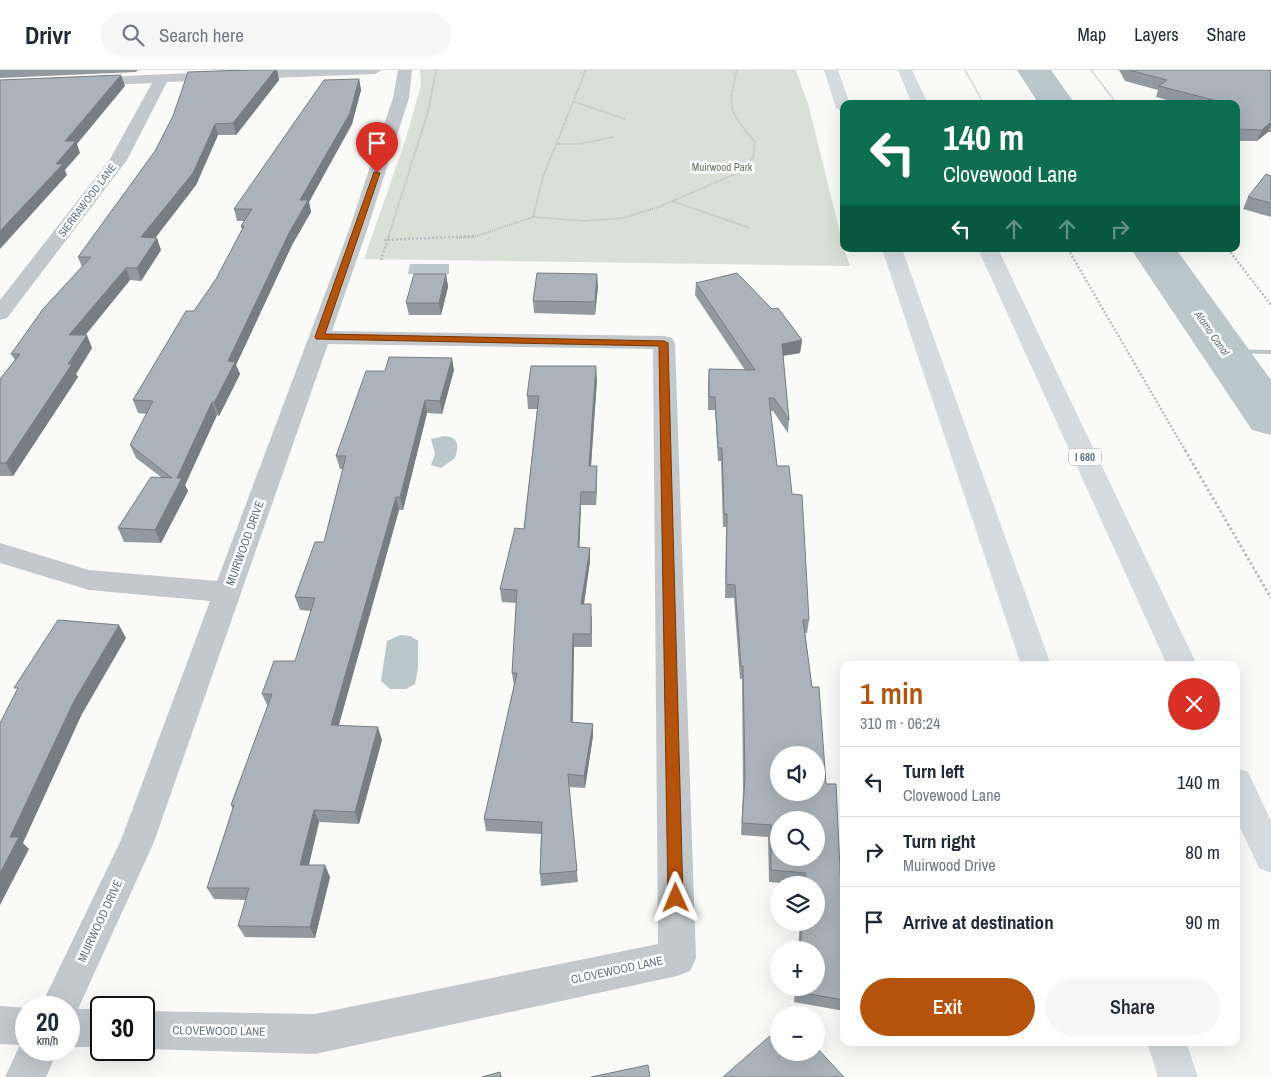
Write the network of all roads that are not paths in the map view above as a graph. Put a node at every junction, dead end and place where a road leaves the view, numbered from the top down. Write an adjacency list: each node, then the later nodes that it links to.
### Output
1 (375, 70): 5 (street)
2 (405, 70): 12 (street, MUIRWOOD DRIVE)
3 (831, 70): 7 (highway)
4 (905, 70): 8 (highway)
5 (162, 78): 6 (street); 11 (street, SIERRAWOOD LANE)
6 (76, 81)
7 (841, 100)
8 (918, 100)
9 (893, 252): 15 (highway)
10 (989, 252): 16 (highway, I 680)
11 (0, 314)
12 (320, 337): 14 (street, MUIRWOOD DRIVE); 22 (street, CLOVEWOOD LANE)
13 (0, 553): 14 (street)
14 (227, 592): 19 (street, MUIRWOOD DRIVE)
15 (1035, 661)
16 (1180, 661)
17 (1240, 791): 18 (highway)
18 (1271, 857)
19 (65, 996)
20 (0, 1025): 21 (street)
21 (15, 1026)
22 (155, 1030)
23 (1167, 1046): 26 (highway)
24 (33, 1061): 25 (street)
25 (25, 1077)
26 (1178, 1077)

